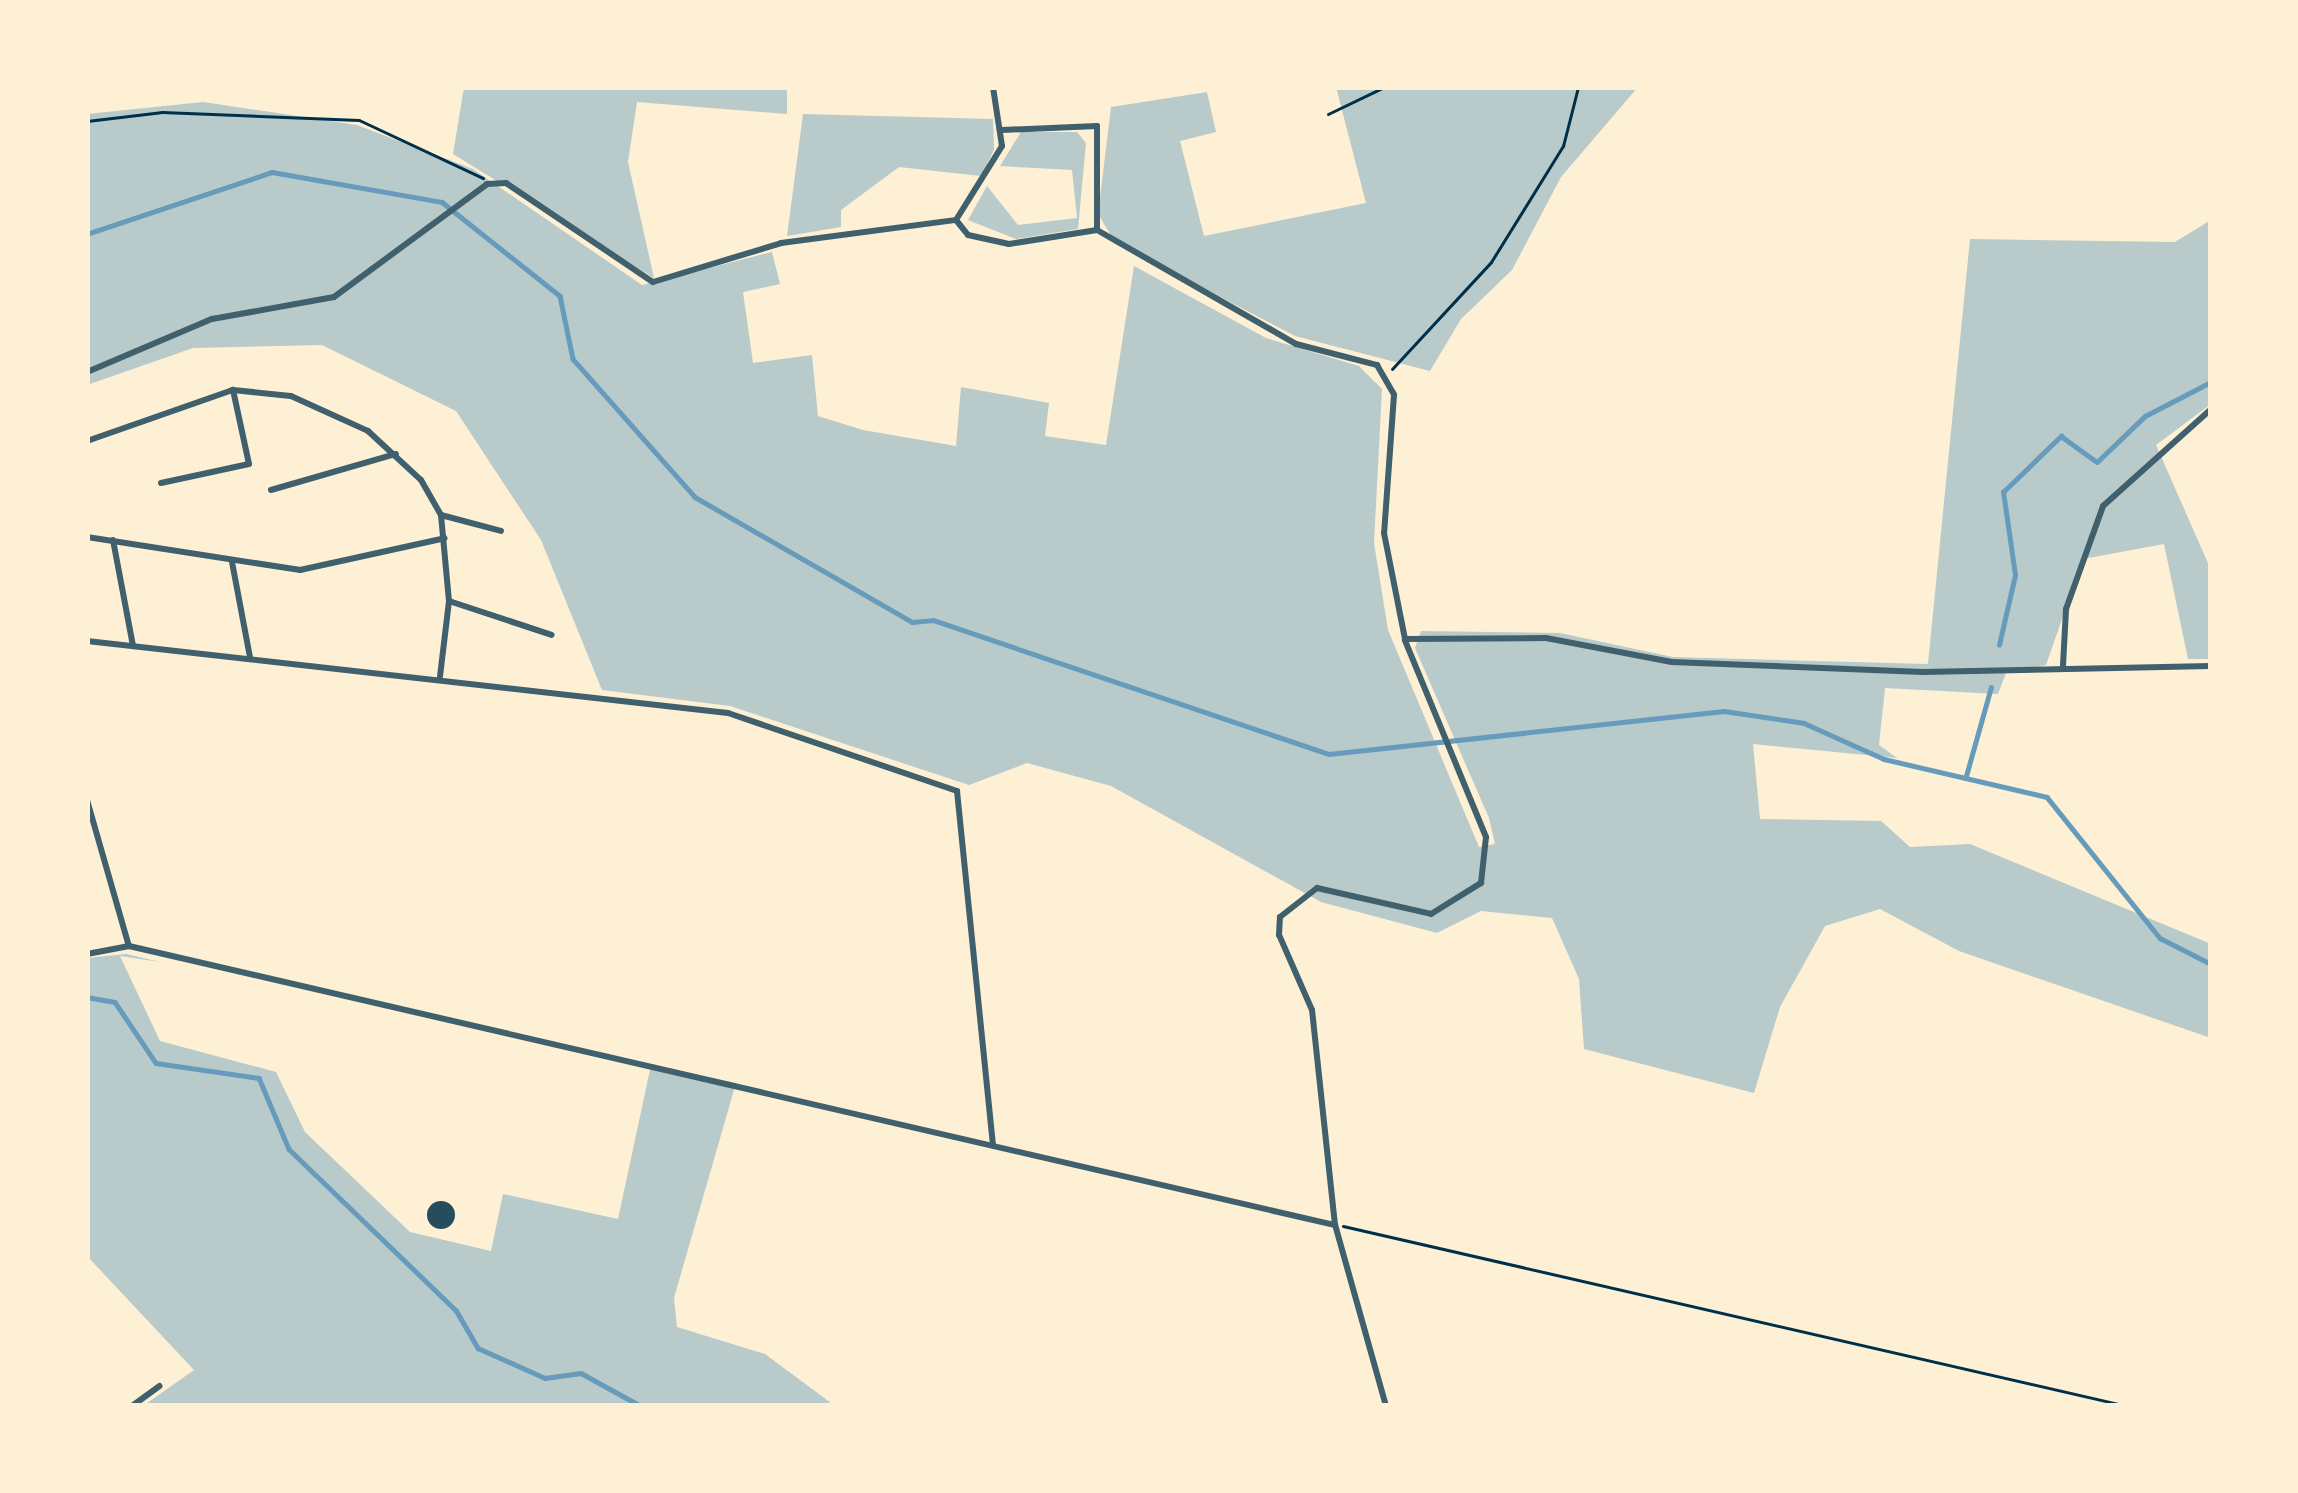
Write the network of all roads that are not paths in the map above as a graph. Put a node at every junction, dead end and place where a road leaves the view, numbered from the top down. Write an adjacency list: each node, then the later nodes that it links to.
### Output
1 (993, 87): 2 (street)
2 (1002, 130): 3 (street); 4 (street)
3 (956, 220): 4 (street); 5 (street)
4 (1097, 230): 20 (street)
5 (87, 372)
6 (233, 390): 8 (street); 9 (street); 10 (street)
7 (2211, 409): 24 (street)
8 (87, 441)
9 (396, 454): 11 (street); 12 (street)
10 (161, 483)
11 (271, 490)
12 (441, 515): 13 (street); 15 (street)
13 (501, 531)
14 (87, 537): 16 (street)
15 (445, 538): 17 (street); 18 (street)
16 (113, 541): 17 (street); 22 (street)
17 (232, 562): 23 (street)
18 (449, 601): 19 (street); 26 (street)
19 (552, 634)
20 (1405, 639): 24 (street); 31 (street)
21 (87, 641): 22 (street)
22 (133, 646): 23 (street)
23 (250, 657): 26 (street)
24 (2063, 665): 25 (street)
25 (2211, 666)
26 (440, 678): 30 (street)
27 (87, 800): 28 (street)
28 (129, 946): 29 (street); 30 (street)
29 (87, 954)
30 (993, 1144): 31 (street)
31 (1335, 1225): 34 (street)
32 (160, 1386): 33 (street)
33 (132, 1406)
34 (1387, 1406)

